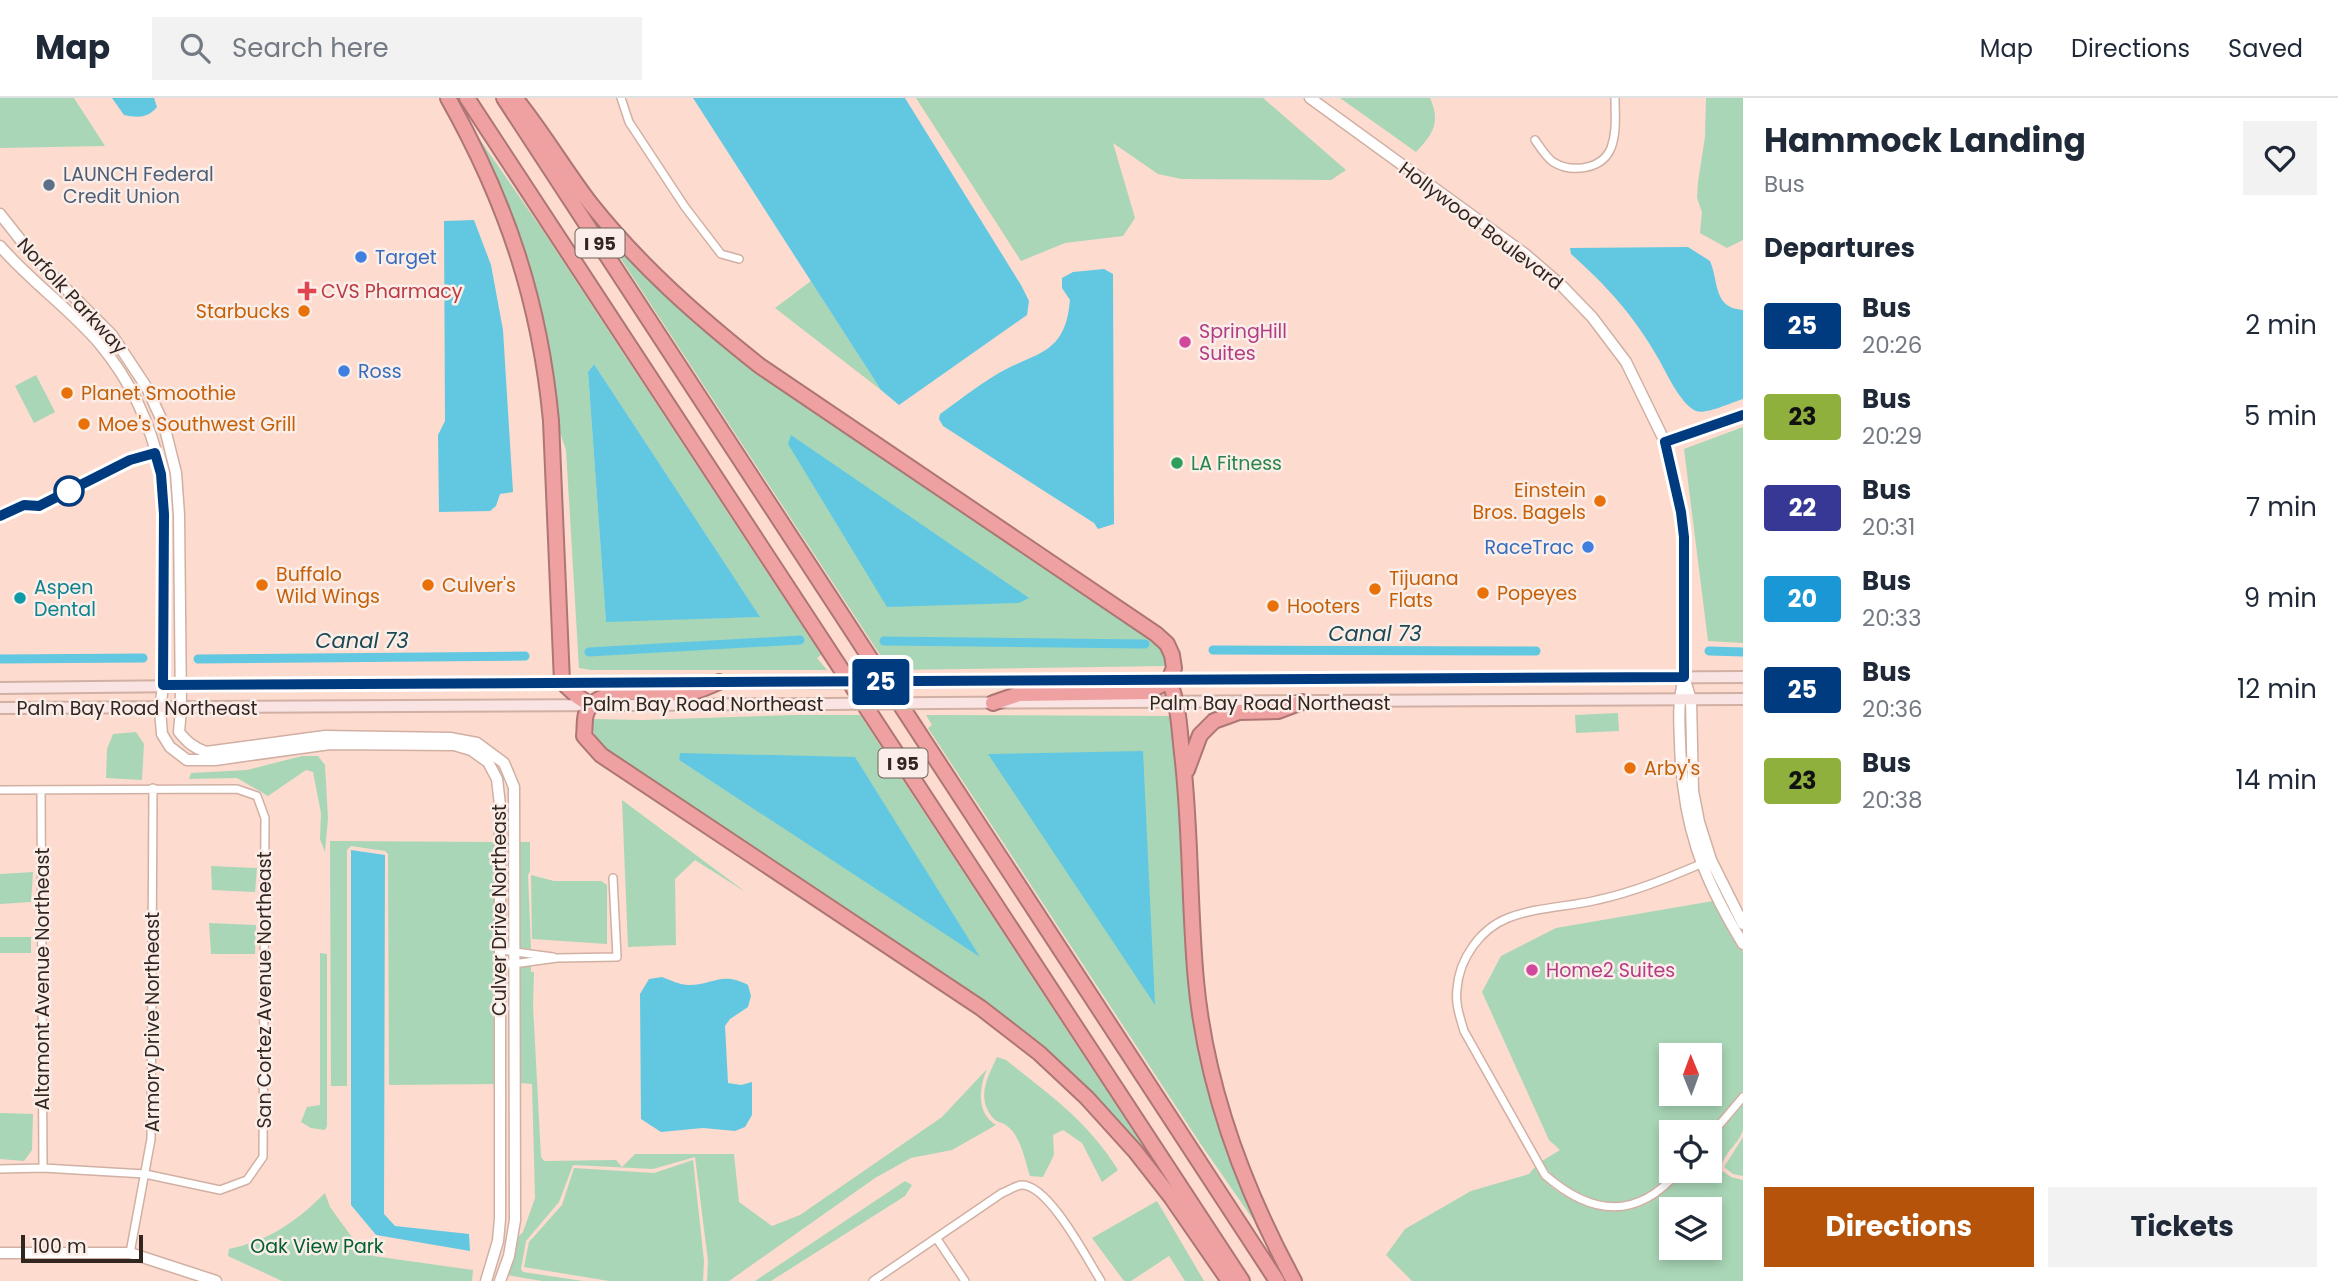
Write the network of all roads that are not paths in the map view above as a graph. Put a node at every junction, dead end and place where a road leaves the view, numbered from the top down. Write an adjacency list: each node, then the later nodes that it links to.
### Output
1 (448, 98): 15 (highway)
2 (467, 98): 59 (highway, I 95)
3 (504, 98): 60 (highway, I 95)
4 (515, 98): 14 (highway)
5 (621, 98): 11 (street)
6 (1310, 98): 12 (street, Hollywood Boulevard)
7 (1615, 98): 8 (street)
8 (1535, 140)
9 (0, 214): 18 (street, Norfolk Parkway)
10 (0, 246): 17 (street, Norfolk Parkway)
11 (739, 259)
12 (1684, 677): 13 (main road, Palm Bay Road Northeast); 14 (main road, Palm Bay Road Northeast); 21 (street); 22 (street, Hollywood Boulevard)
13 (1743, 677)
14 (1169, 680): 16 (main road, Palm Bay Road Northeast, bridge); 24 (highway); 25 (highway)
15 (562, 682): 16 (main road, Palm Bay Road Northeast); 18 (main road, Palm Bay Road Northeast); 26 (highway)
16 (719, 682): 26 (highway)
17 (163, 685): 18 (main road, Palm Bay Road Northeast); 19 (main road, Palm Bay Road Northeast); 28 (street, Culver Drive Northeast)
18 (180, 685): 29 (street, Norfolk Parkway)
19 (0, 688)
20 (1743, 699): 22 (main road, Palm Bay Road Northeast)
21 (1678, 700): 22 (main road, Palm Bay Road Northeast); 23 (main road, Palm Bay Road Northeast); 34 (street)
22 (1690, 700): 36 (street, Hollywood Boulevard)
23 (1302, 702): 25 (main road, Palm Bay Road Northeast); 30 (highway)
24 (993, 703): 25 (main road, Palm Bay Road Northeast); 26 (main road, Palm Bay Road Northeast, bridge)
25 (1178, 703): 30 (highway)
26 (591, 705): 29 (main road, Palm Bay Road Northeast); 58 (highway)
27 (0, 708): 28 (main road, Palm Bay Road Northeast)
28 (160, 709): 29 (main road, Palm Bay Road Northeast); 38 (street, Culver Drive Northeast)
29 (181, 709): 39 (street, Culver Drive Northeast)
30 (1186, 775): 61 (highway)
31 (153, 788): 33 (street); 47 (street, Armory Drive Northeast); 47 (street, San Cortez Avenue Northeast)
32 (0, 790): 33 (street)
33 (41, 790): 45 (street, Altamont Avenue Northeast)
34 (1703, 863): 37 (street); 48 (street)
35 (613, 878): 40 (street)
36 (1743, 924)
37 (1743, 944)
38 (500, 950): 39 (street); 41 (street, Culver Drive Northeast)
39 (514, 952): 40 (street); 42 (street, Culver Drive Northeast)
40 (557, 958): 42 (street)
41 (499, 963): 42 (street); 53 (street, Culver Drive Northeast)
42 (513, 964): 54 (street, Culver Drive Northeast)
43 (1743, 1097): 44 (street)
44 (1722, 1122)
45 (43, 1168): 46 (street); 47 (street)
46 (0, 1169)
47 (145, 1174): 51 (street, Armory Drive Northeast)
48 (1669, 1183)
49 (937, 1239): 55 (street); 56 (street); 57 (street)
50 (0, 1253): 51 (street)
51 (130, 1253): 52 (street)
52 (216, 1281)
53 (486, 1281)
54 (500, 1281)
55 (873, 1281)
56 (965, 1281)
57 (1101, 1281)
58 (1229, 1281)
59 (1242, 1281)
60 (1277, 1281)
61 (1294, 1281)

